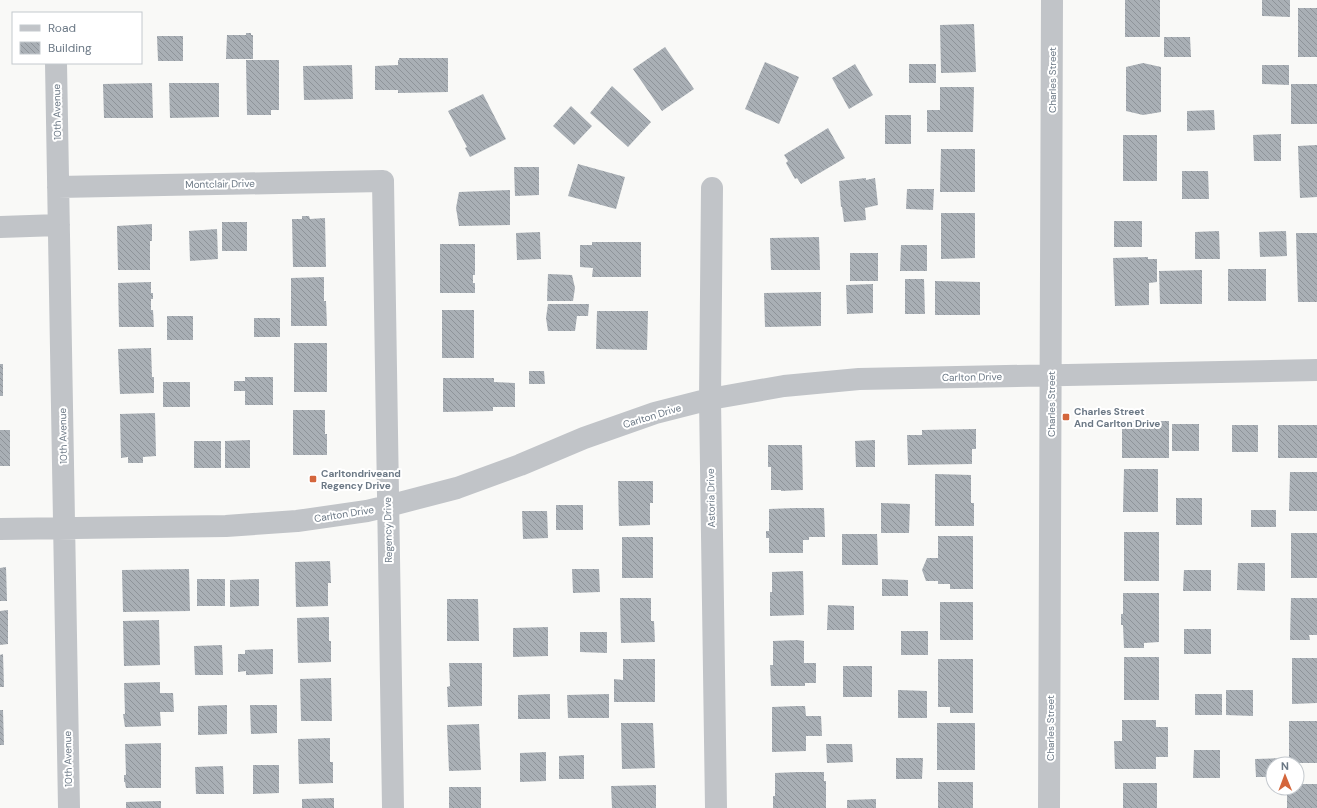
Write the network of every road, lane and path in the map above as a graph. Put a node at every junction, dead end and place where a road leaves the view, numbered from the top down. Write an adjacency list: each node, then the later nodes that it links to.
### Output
1 (1052, 0): 9 (street, Charles Street)
2 (56, 64): 4 (street, 10th Avenue)
3 (383, 181): 4 (street, Montclair Drive); 11 (street, Regency Drive)
4 (58, 187): 6 (street, 10th Avenue)
5 (712, 188): 10 (street, Astoria Drive)
6 (59, 224): 7 (street); 12 (street, 10th Avenue)
7 (0, 226)
8 (1317, 370): 9 (street, Carlton Drive)
9 (1051, 375): 10 (street, Carlton Drive); 17 (street, Charles Street)
10 (710, 399): 11 (street, Carlton Drive); 16 (street, Astoria Drive)
11 (388, 506): 12 (street, Carlton Drive); 15 (street, Regency Drive)
12 (64, 528): 13 (street, Carlton Drive); 14 (street, 10th Avenue)
13 (0, 529)
14 (69, 808)
15 (393, 808)
16 (716, 808)
17 (1049, 808)

